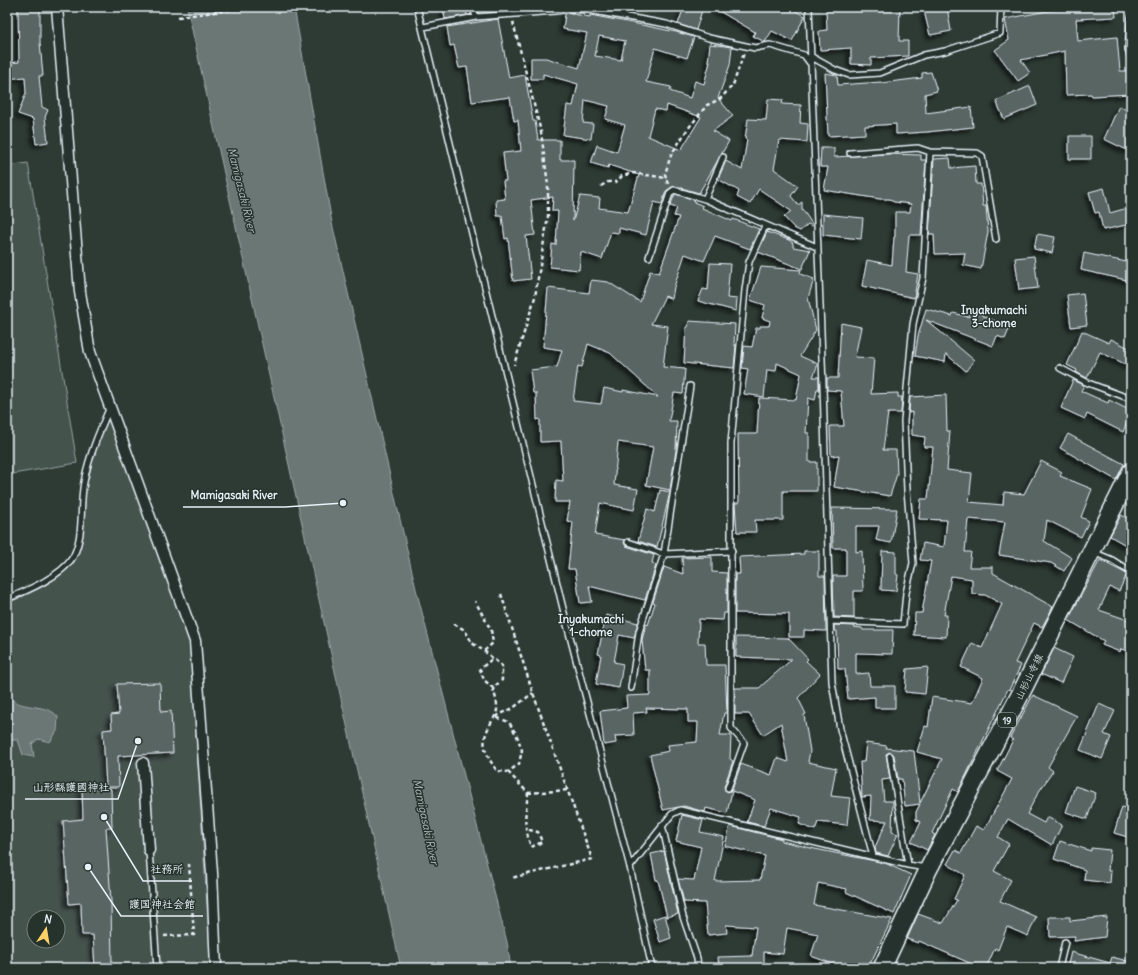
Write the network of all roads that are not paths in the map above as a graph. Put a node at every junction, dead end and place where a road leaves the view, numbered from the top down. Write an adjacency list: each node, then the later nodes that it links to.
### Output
1 (56, 7): 23 (street)
2 (417, 7): 8 (lane)
3 (473, 7): 6 (lane)
4 (809, 7): 9 (lane)
5 (1001, 7): 9 (lane)
6 (476, 17): 8 (lane); 11 (lane)
7 (1131, 18): 10 (lane)
8 (423, 27): 40 (lane)
9 (810, 56): 11 (lane)
10 (1130, 56)
11 (811, 64): 18 (lane)
12 (930, 152): 13 (lane); 17 (lane); 31 (lane)
13 (850, 153)
14 (723, 157): 15 (lane)
15 (705, 199): 16 (lane); 19 (lane)
16 (765, 226): 18 (lane); 27 (lane)
17 (996, 239)
18 (817, 247): 31 (lane)
19 (649, 257)
20 (1060, 368): 22 (lane)
21 (690, 386): 28 (lane)
22 (1131, 399)
23 (110, 406): 30 (lane); 44 (street)
24 (1131, 472): 26 (main road, 山形山寺線 / 19)
25 (628, 542): 28 (lane)
26 (1091, 551): 29 (lane); 41 (main road, 山形山寺線 / 19)
27 (732, 552): 28 (lane); 35 (lane)
28 (664, 554): 32 (lane)
29 (1131, 572)
30 (7, 599)
31 (830, 620): 38 (lane)
32 (631, 688)
33 (890, 756): 39 (lane)
34 (144, 763): 37 (street)
35 (728, 788)
36 (662, 825): 38 (lane); 40 (lane); 46 (lane)
37 (149, 850): 43 (lane)
38 (873, 856): 39 (lane)
39 (908, 865): 41 (lane)
40 (630, 867): 45 (lane)
41 (929, 868): 47 (main road, 山形山寺線 / 19)
42 (1065, 942): 48 (lane)
43 (157, 968)
44 (216, 968)
45 (652, 968)
46 (698, 968)
47 (882, 968)
48 (1059, 968)

